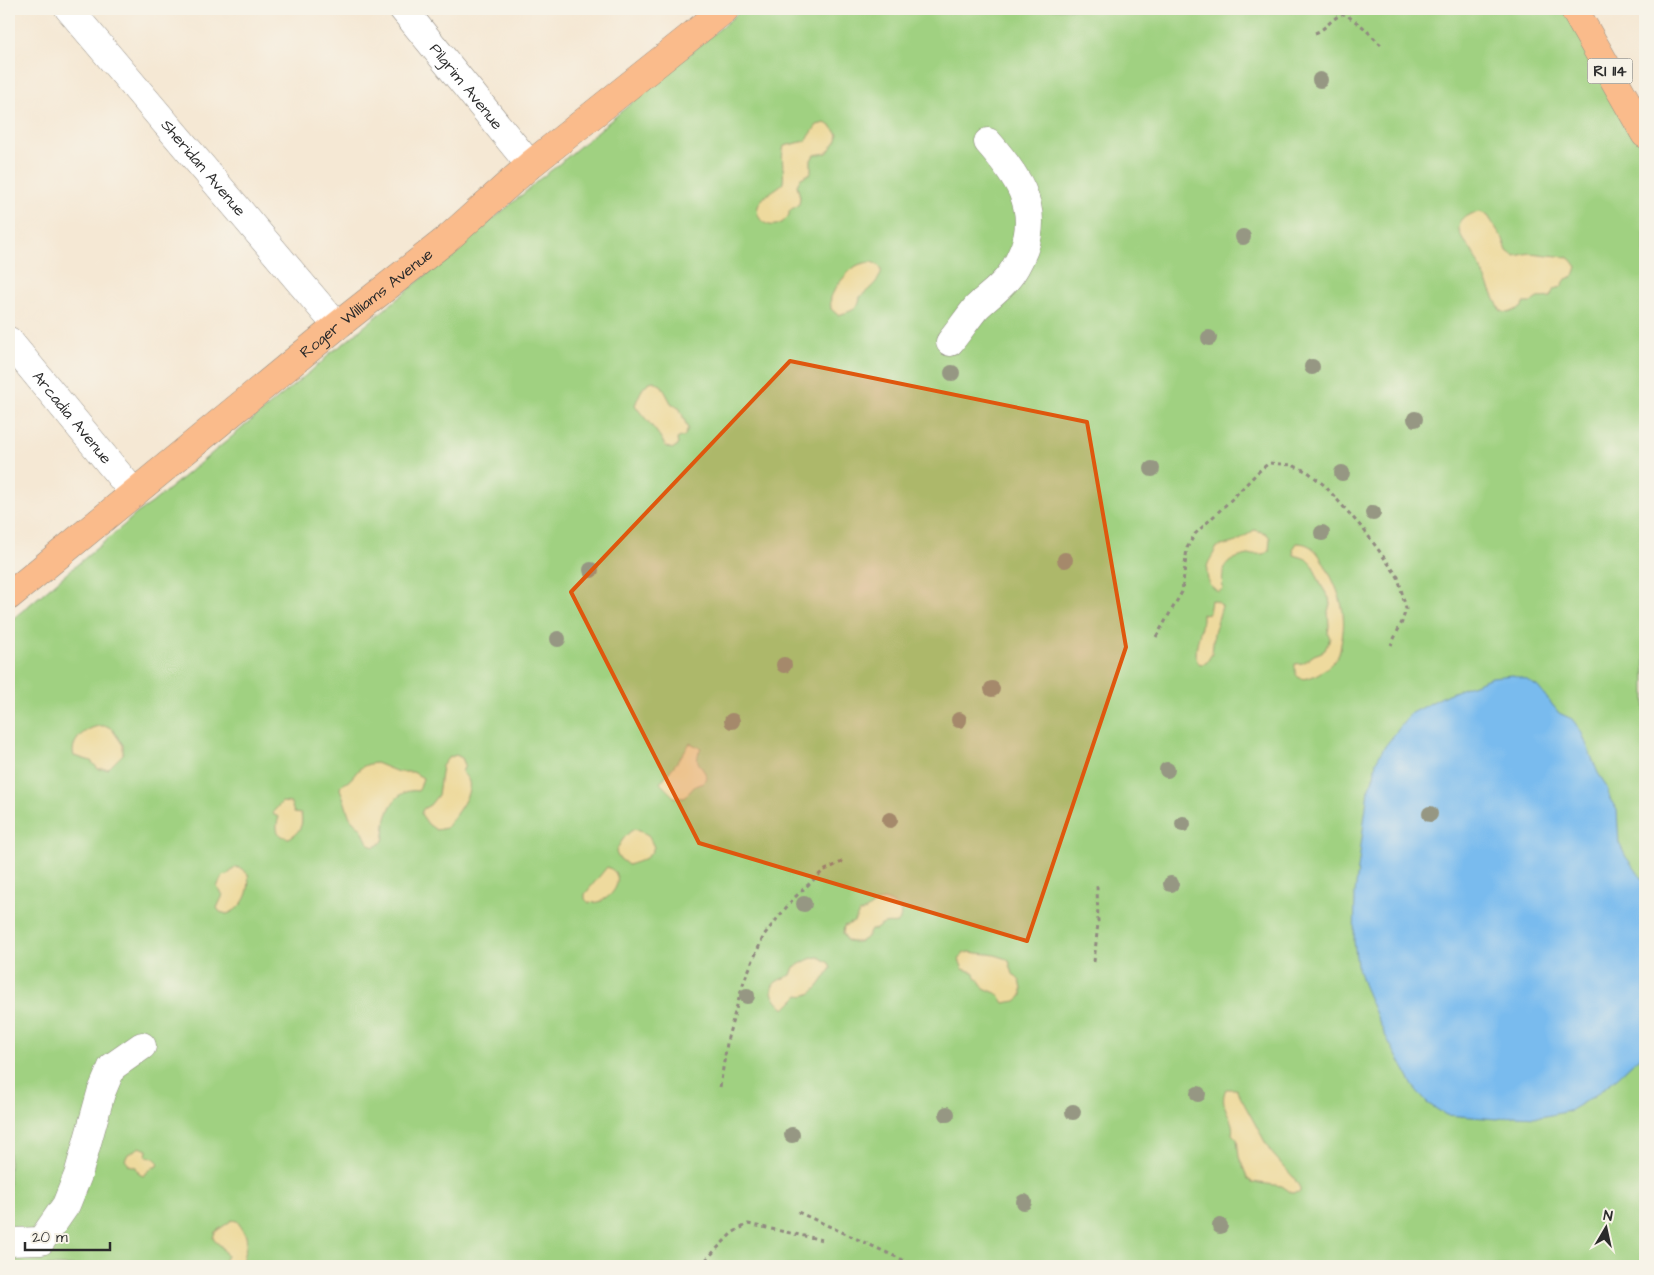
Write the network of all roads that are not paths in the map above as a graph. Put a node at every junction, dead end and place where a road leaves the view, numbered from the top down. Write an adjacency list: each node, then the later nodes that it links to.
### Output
1 (69, 9): 8 (street, Sheridan Avenue)
2 (403, 9): 7 (street, Pilgrim Avenue)
3 (725, 9): 7 (main road, Roger Williams Avenue)
4 (1574, 9): 5 (main road, RI 114)
5 (1645, 134)
6 (988, 142): 10 (street)
7 (530, 165): 8 (main road, Roger Williams Avenue)
8 (337, 326): 11 (main road, Roger Williams Avenue)
9 (9, 341): 11 (street, Arcadia Avenue)
10 (950, 342)
11 (134, 493): 12 (main road, Roger Williams Avenue)
12 (9, 596)
13 (142, 1046): 14 (street)
14 (9, 1242)

